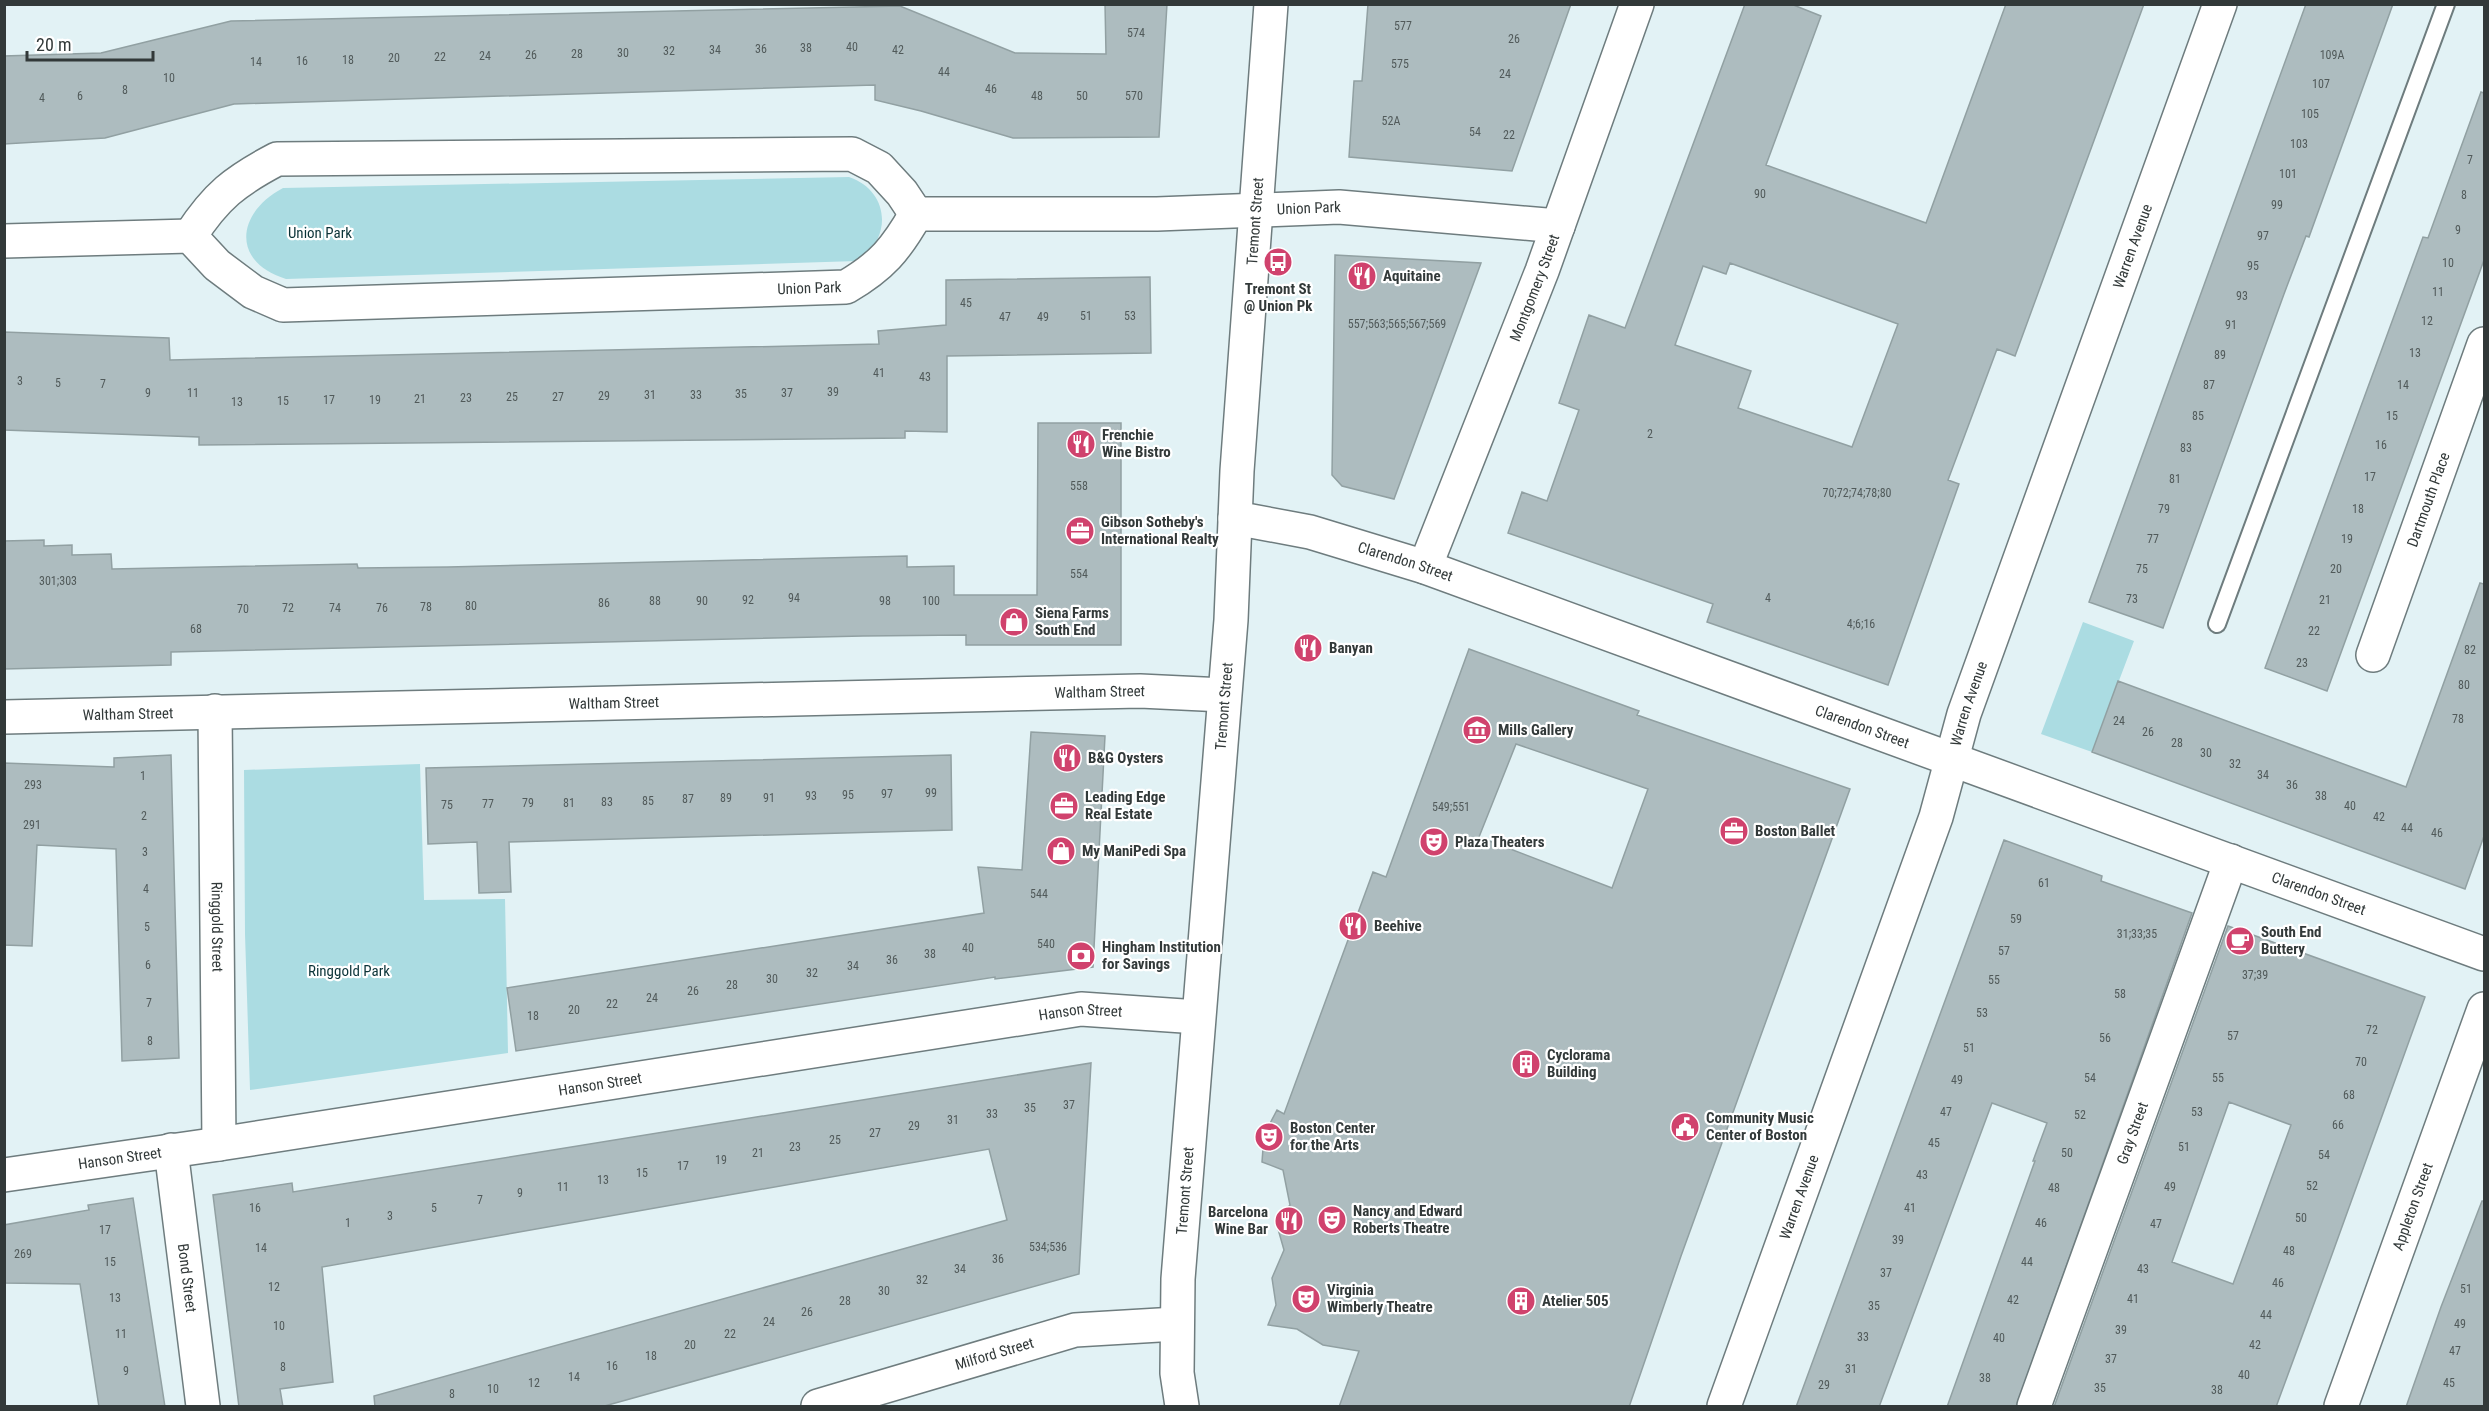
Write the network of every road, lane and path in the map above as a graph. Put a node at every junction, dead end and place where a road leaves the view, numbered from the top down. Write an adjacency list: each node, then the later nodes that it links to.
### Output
1 (1271, 4): 5 (street, Tremont Street)
2 (1637, 4): 7 (street, Montgomery Street)
3 (2220, 4): 18 (street, Warren Avenue)
4 (2446, 4): 13 (lane)
5 (1255, 210): 6 (street, Union Park); 7 (street, Union Park); 11 (street, Tremont Street)
6 (916, 214): 8 (street); 8 (street, Union Park)
7 (1558, 226): 12 (street, Montgomery Street)
8 (190, 236): 9 (street)
9 (4, 241)
10 (2484, 344): 14 (street, Dartmouth Place)
11 (1235, 518): 12 (street, Clarendon Street); 15 (street, Tremont Street)
12 (1425, 567): 18 (street, Clarendon Street)
13 (2217, 624)
14 (2373, 655)
15 (1224, 695): 16 (street, Waltham Street); 22 (street, Tremont Street)
16 (215, 711): 17 (street, Waltham Street); 23 (street, Ringgold Street)
17 (4, 717)
18 (1952, 759): 19 (street, Clarendon Street); 27 (street, Warren Avenue)
19 (2231, 861): 20 (street, Clarendon Street); 31 (street, Gray Street)
20 (2484, 954)
21 (2484, 1009): 32 (street, Appleton Street)
22 (1198, 1017): 23 (street, Hanson Street); 26 (street, Tremont Street)
23 (219, 1144): 24 (street, Hanson Street)
24 (171, 1150): 25 (street, Hanson Street); 28 (street, Bond Street)
25 (4, 1175)
26 (1176, 1324): 29 (street, Milford Street); 30 (street, Tremont Street)
27 (1725, 1404)
28 (202, 1407)
29 (818, 1407)
30 (1182, 1407)
31 (2034, 1407)
32 (2341, 1407)

